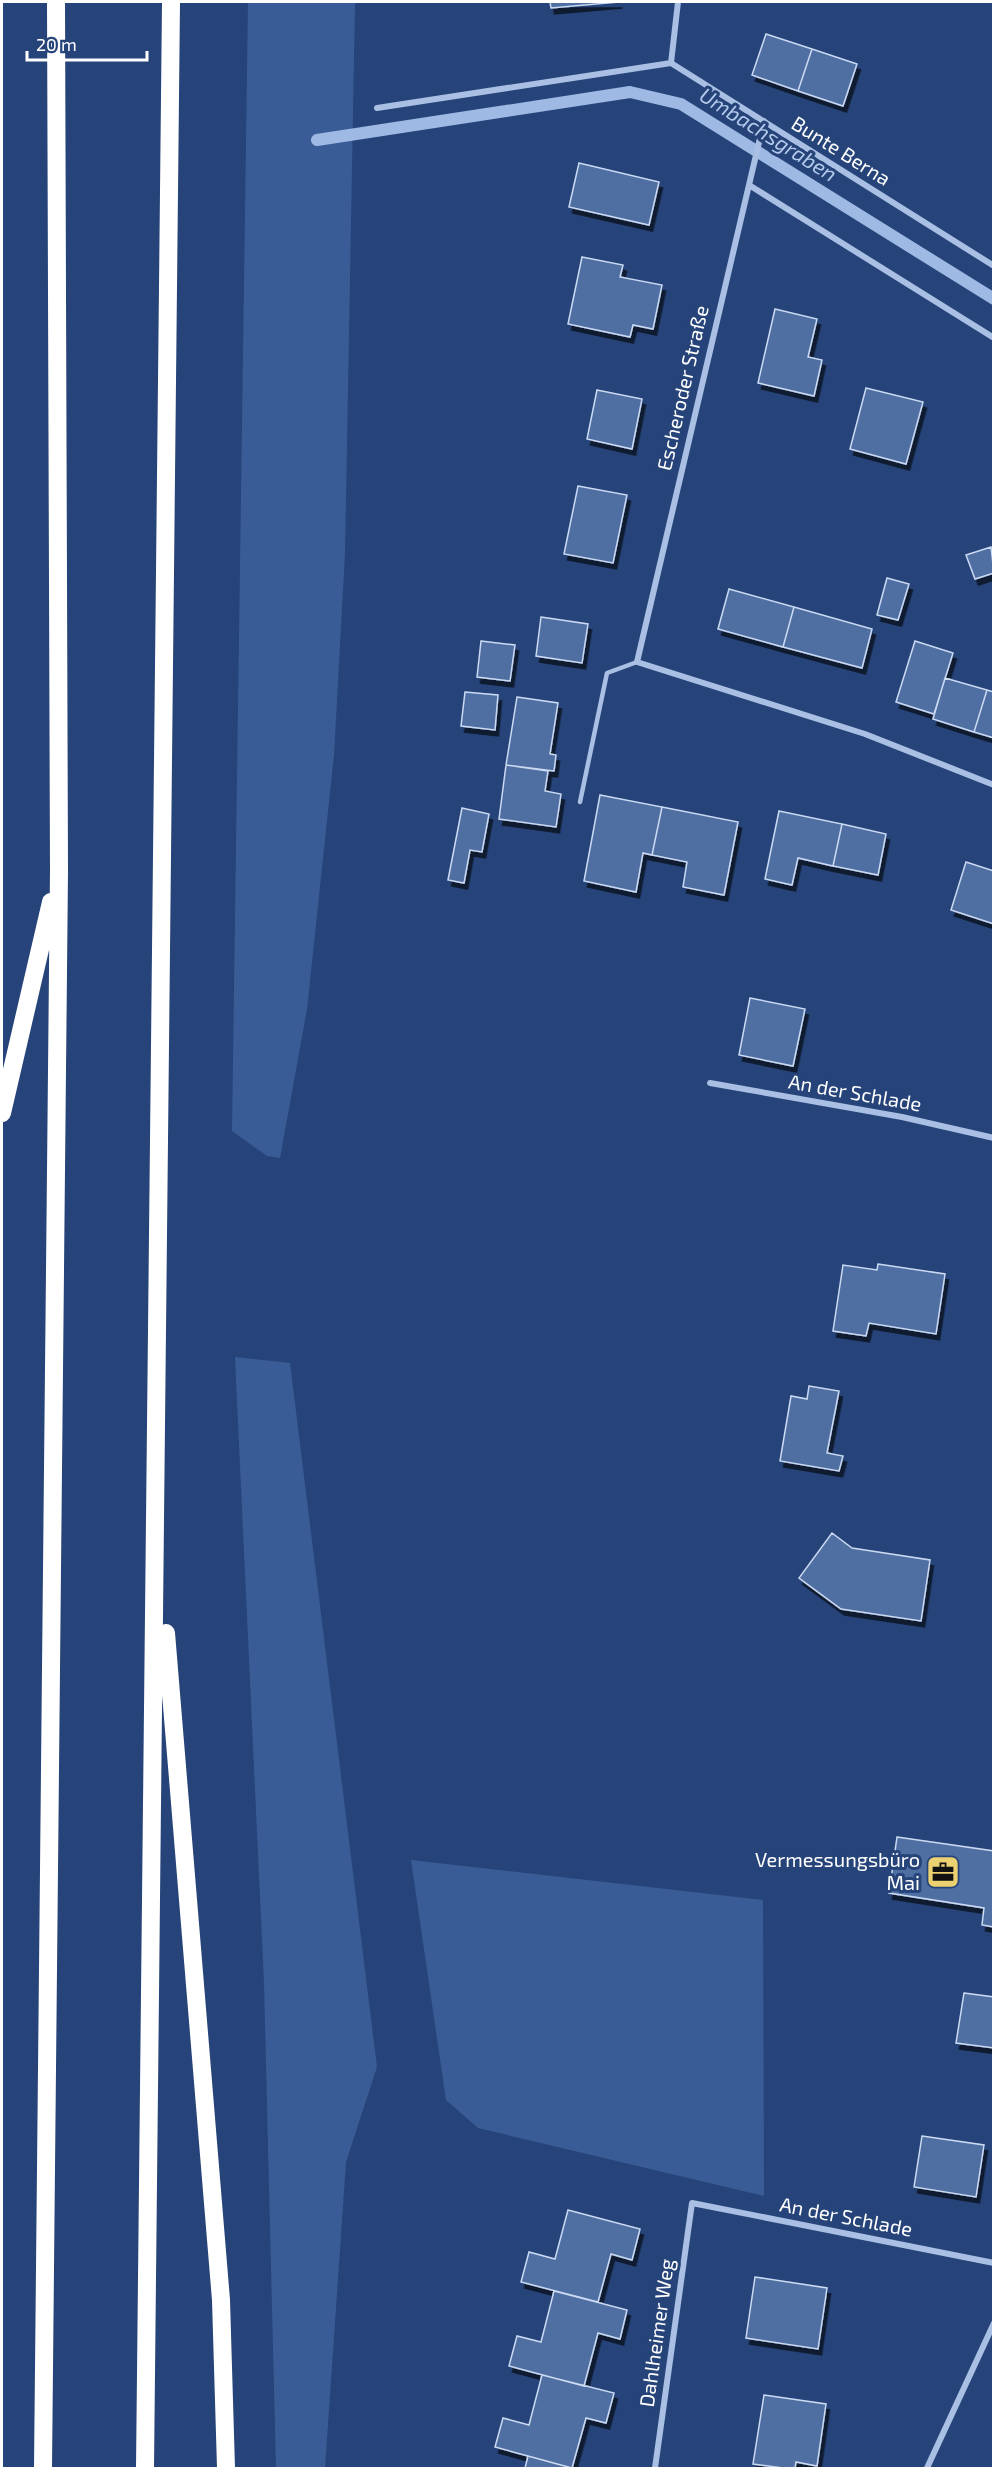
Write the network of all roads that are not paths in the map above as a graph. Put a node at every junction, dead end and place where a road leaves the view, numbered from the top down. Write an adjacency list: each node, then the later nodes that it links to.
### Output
1 (56, 2): 13 (highway)
2 (171, 2): 17 (highway)
3 (678, 2): 4 (street)
4 (671, 63): 5 (street); 6 (street, Bunte Berna)
5 (376, 108)
6 (764, 121): 7 (street, Escheroder Straße); 8 (street, Bunte Berna)
7 (749, 186): 9 (street); 10 (street, Escheroder Straße)
8 (993, 266)
9 (993, 338)
10 (637, 663): 11 (street); 12 (lane)
11 (993, 785)
12 (580, 802)
13 (58, 872): 15 (highway); 21 (highway)
14 (710, 1083): 16 (street, An der Schlade)
15 (2, 1113)
16 (993, 1137)
17 (158, 1524): 22 (highway); 23 (highway)
18 (692, 2203): 19 (street, An der Schlade); 24 (street, Dahlheimer Weg)
19 (993, 2263)
20 (993, 2323): 25 (street)
21 (43, 2469)
22 (144, 2469)
23 (226, 2469)
24 (655, 2469)
25 (927, 2469)

